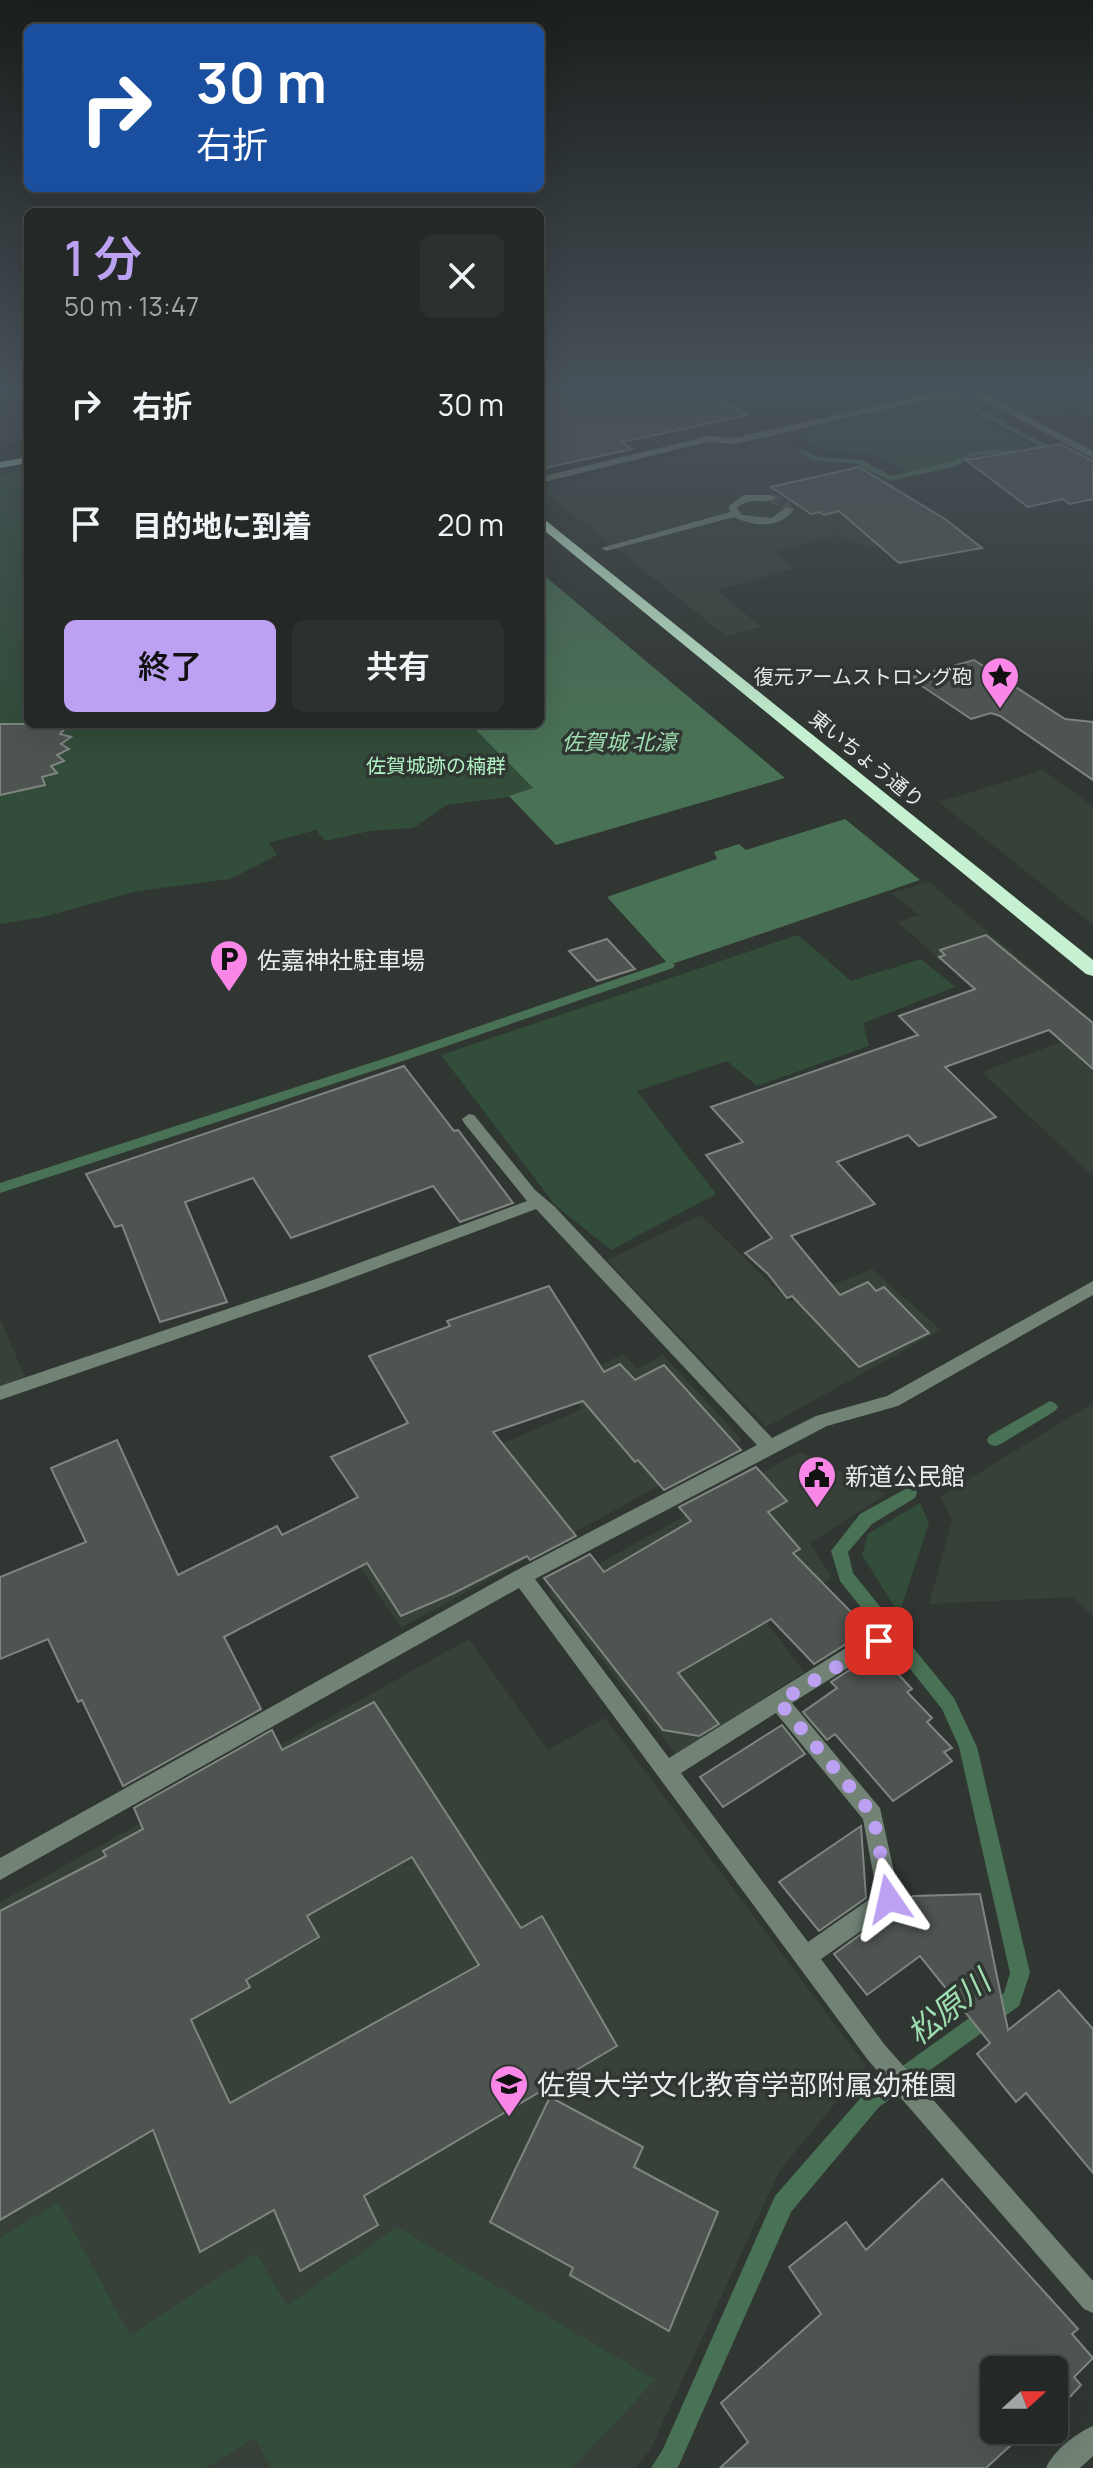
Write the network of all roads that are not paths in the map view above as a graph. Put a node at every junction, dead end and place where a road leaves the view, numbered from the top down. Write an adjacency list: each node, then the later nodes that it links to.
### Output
1 (741, 500): 3 (street)
2 (789, 509): 3 (street)
3 (735, 514): 5 (street)
4 (544, 523): 6 (highway, 東いちょう通り)
5 (606, 548)
6 (1093, 970)
7 (469, 1119): 8 (street)
8 (539, 1202): 10 (street); 11 (street)
9 (1093, 1287): 11 (street)
10 (0, 1393)
11 (769, 1446): 12 (street)
12 (522, 1577): 15 (street); 16 (street)
13 (901, 1624): 14 (street)
14 (779, 1702): 15 (street); 17 (street)
15 (666, 1771): 17 (street)
16 (0, 1870)
17 (805, 1957): 18 (street)
18 (1093, 2300)
19 (1093, 2439): 20 (street)
20 (1059, 2468)

